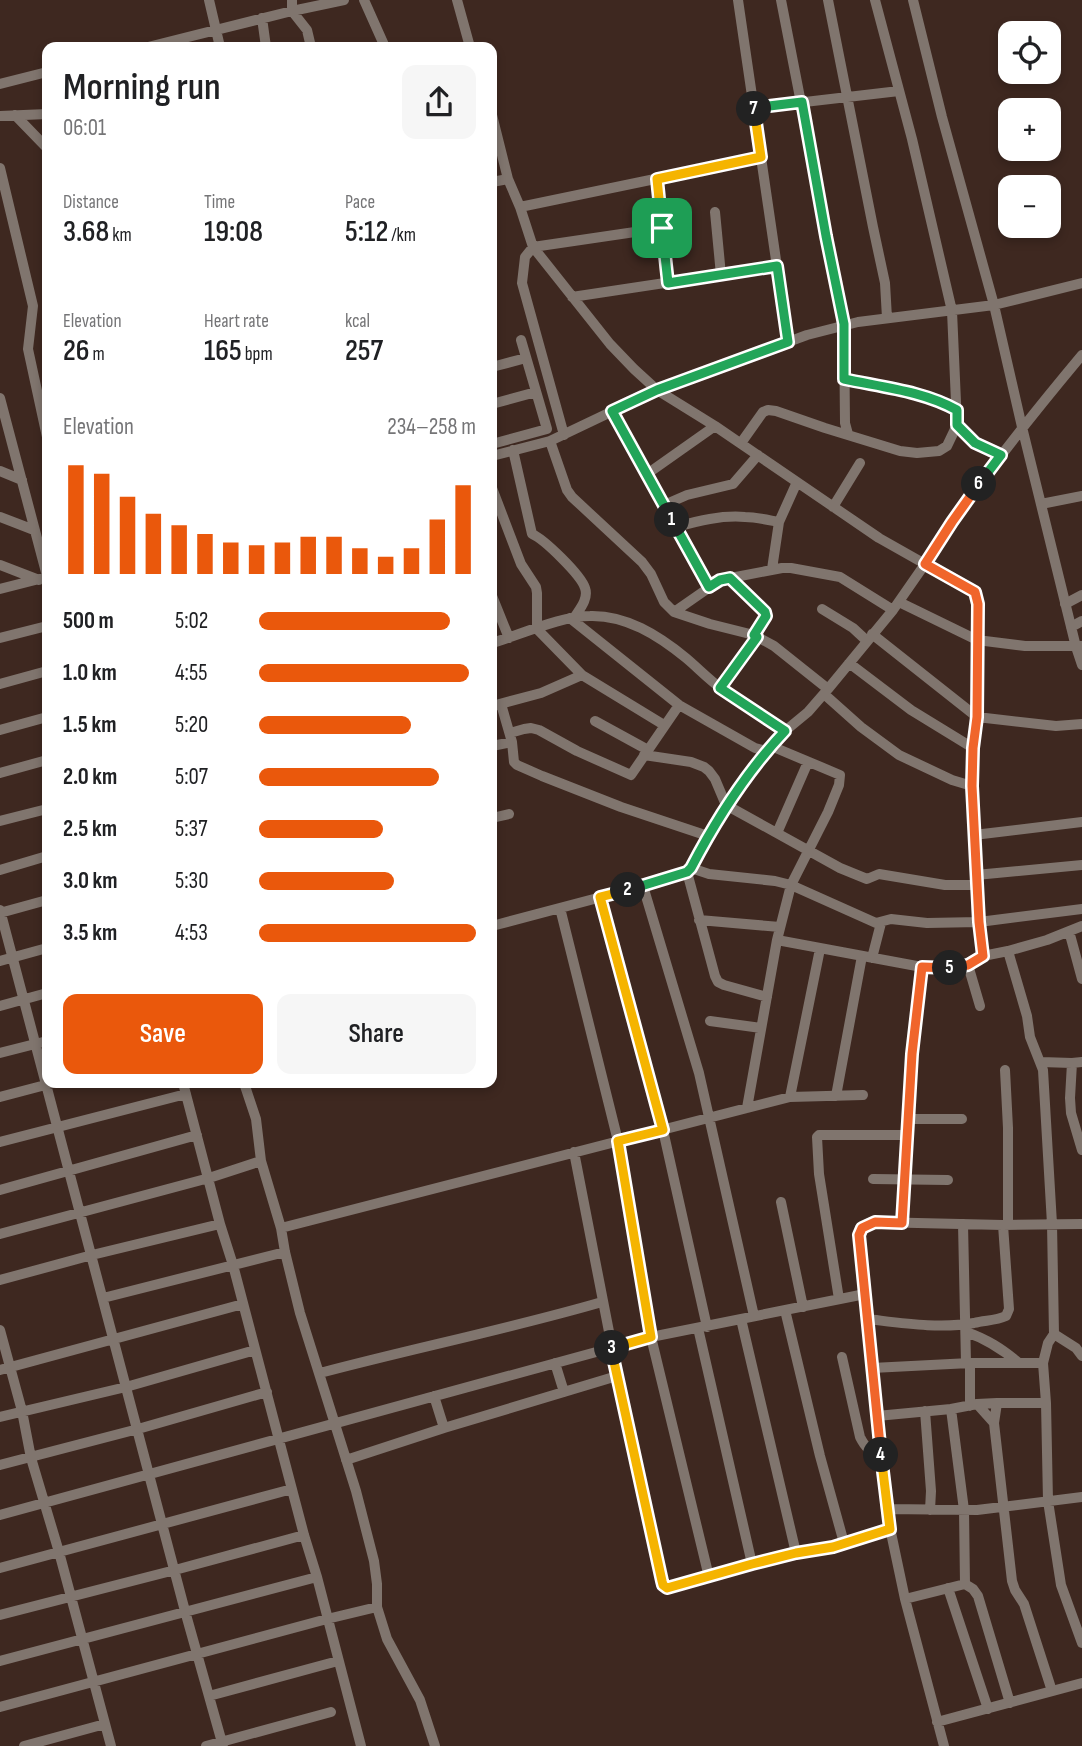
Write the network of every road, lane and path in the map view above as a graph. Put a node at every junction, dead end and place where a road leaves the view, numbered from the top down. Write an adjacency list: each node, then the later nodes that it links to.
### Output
1 (209, 0): 12 (street)
2 (344, 0): 10 (street)
3 (364, 0): 17 (street)
4 (457, 0): 18 (street)
5 (738, 0): 24 (street)
6 (828, 0): 22 (street)
7 (875, 0): 21 (street)
8 (913, 0): 44 (street)
9 (784, 1): 23 (street)
10 (292, 5): 11 (street); 16 (street)
11 (262, 18): 12 (street); 15 (street)
12 (217, 30): 13 (street); 14 (street)
13 (168, 42)
14 (219, 42)
15 (264, 42)
16 (310, 42)
17 (382, 42)
18 (469, 42)
19 (42, 73): 20 (street)
20 (0, 84)
21 (899, 91): 22 (street); 45 (street)
22 (846, 96): 23 (street); 46 (street)
23 (802, 102): 24 (street); 47 (street)
24 (753, 108): 30 (street)
25 (42, 114): 26 (street)
26 (15, 115): 27 (street); 29 (street)
27 (0, 116)
28 (497, 136): 32 (street)
29 (42, 143)
30 (761, 157): 33 (street); 39 (street)
31 (0, 168): 60 (street)
32 (508, 179): 34 (street); 35 (street)
33 (657, 179): 35 (street); 37 (street)
34 (497, 181)
35 (520, 207): 38 (street)
36 (715, 212): 40 (street)
37 (662, 228): 38 (street); 41 (street)
38 (533, 247): 43 (street); 65 (street)
39 (777, 266): 40 (street); 49 (street)
40 (721, 275): 41 (street)
41 (668, 283): 43 (street)
42 (1082, 283): 44 (street)
43 (572, 298): 54 (street)
44 (994, 305): 45 (street); 63 (street)
45 (952, 311): 46 (street); 58 (street)
46 (887, 318): 47 (street)
47 (844, 324): 49 (street); 53 (street)
48 (521, 340): 51 (street)
49 (788, 342): 54 (street)
50 (1082, 355): 63 (street)
51 (526, 358): 52 (street); 55 (street)
52 (497, 366)
53 (844, 379): 58 (street); 64 (street)
54 (657, 390): 59 (street); 62 (street)
55 (536, 392): 57 (street); 67 (street)
56 (0, 398): 76 (street)
57 (497, 403)
58 (957, 410): 61 (street)
59 (612, 411): 65 (street); 75 (street)
60 (42, 415)
61 (957, 425): 64 (street); 72 (street)
62 (716, 426): 68 (street); 75 (street)
63 (1022, 427): 72 (street); 80 (street)
64 (848, 434): 68 (street)
65 (564, 435): 66 (street)
66 (550, 441): 69 (street); 101 (street)
67 (497, 443)
68 (741, 443): 71 (street)
69 (513, 450): 70 (street); 102 (street)
70 (497, 455)
71 (758, 455): 77 (street); 81 (street)
72 (1001, 455): 87 (street)
73 (860, 463): 82 (street)
74 (0, 471): 76 (street)
75 (647, 474): 81 (street)
76 (22, 480): 86 (street)
77 (797, 482): 82 (street); 84 (street)
78 (1082, 496): 80 (street)
79 (497, 501): 106 (street)
80 (1041, 504): 97 (street)
81 (664, 505): 85 (street)
82 (834, 507): 87 (street)
83 (0, 517): 86 (street)
84 (779, 522): 85 (street); 90 (street)
85 (676, 527): 94 (street)
86 (34, 530): 89 (street)
87 (925, 564): 98 (street); 111 (street)
88 (0, 565): 91 (street)
89 (42, 565)
90 (772, 569): 92 (street); 98 (street)
91 (42, 577)
92 (730, 578): 94 (street); 107 (street)
93 (42, 579): 95 (street)
94 (709, 587): 101 (street)
95 (0, 589)
96 (1082, 595): 97 (street)
97 (1065, 604): 105 (street)
98 (896, 606): 108 (street); 111 (street)
99 (497, 608): 110 (street)
100 (822, 610): 108 (street)
101 (674, 612): 107 (street)
102 (572, 618): 106 (street); 119 (street); 122 (street)
103 (1082, 621): 105 (street)
104 (42, 627): 109 (street)
105 (1071, 627): 113 (street)
106 (537, 628): 110 (street); 117 (street)
107 (755, 636): 119 (street); 120 (street)
108 (869, 637): 114 (street); 123 (street)
109 (0, 638)
110 (509, 638): 112 (street)
111 (977, 640): 113 (street); 123 (street)
112 (497, 642)
113 (1079, 646): 115 (street)
114 (849, 663): 120 (street); 132 (street)
115 (1082, 665)
116 (42, 672): 118 (street)
117 (582, 675): 121 (street); 127 (street)
118 (0, 684)
119 (720, 688): 129 (street)
120 (826, 691): 129 (street); 138 (street)
121 (497, 705): 130 (street)
122 (679, 705): 127 (street); 133 (street)
123 (977, 717): 126 (street); 132 (street)
124 (42, 718): 128 (street)
125 (595, 721): 134 (street)
126 (1082, 724)
127 (664, 726): 134 (street)
128 (0, 730)
129 (785, 731): 133 (street)
130 (511, 737): 131 (street); 134 (street); 147 (street)
131 (497, 744)
132 (973, 748): 138 (street)
133 (768, 749): 136 (street); 139 (street)
134 (646, 752): 139 (street)
135 (42, 761): 137 (street)
136 (808, 762): 145 (street); 148 (street)
137 (0, 773)
138 (972, 786): 146 (street)
139 (726, 805): 145 (street); 147 (street)
140 (42, 810): 143 (street)
141 (509, 814): 142 (street)
142 (497, 817)
143 (0, 821)
144 (1082, 822): 146 (street)
145 (776, 833): 148 (street)
146 (974, 835): 153 (street)
147 (708, 836): 152 (street)
148 (809, 851): 153 (street); 154 (street)
149 (42, 857): 151 (street)
150 (1082, 866): 153 (street)
151 (0, 870)
152 (689, 870): 154 (street); 155 (street); 161 (street)
153 (976, 880): 162 (street)
154 (791, 885): 163 (street); 166 (street)
155 (643, 886): 156 (street); 202 (street)
156 (600, 897): 158 (street); 206 (street)
157 (42, 901): 160 (street)
158 (560, 908): 164 (street); 209 (street)
159 (1082, 909): 162 (street)
160 (0, 912): 173 (street)
161 (699, 920): 166 (street); 180 (street)
162 (979, 922): 163 (street); 172 (street)
163 (881, 923): 174 (street)
164 (497, 925)
165 (1082, 926): 167 (street)
166 (780, 927): 168 (street)
167 (1069, 931): 171 (street); 178 (street)
168 (778, 940): 170 (street); 180 (street)
169 (42, 949): 173 (street)
170 (820, 949): 174 (street); 200 (street)
171 (1008, 951): 172 (street); 189 (street)
172 (983, 956): 176 (street)
173 (13, 957): 175 (street); 181 (street)
174 (867, 957): 177 (street); 198 (street)
175 (0, 961)
176 (968, 965): 177 (street); 183 (street)
177 (922, 967): 203 (street)
178 (1082, 979)
179 (42, 994): 181 (street)
180 (767, 997): 185 (street)
181 (24, 999): 182 (street); 187 (street)
182 (0, 1006)
183 (980, 1006)
184 (710, 1021): 185 (street)
185 (761, 1028): 201 (street)
186 (42, 1042): 187 (street)
187 (35, 1044): 188 (street); 191 (street)
188 (0, 1054)
189 (1041, 1062): 190 (street); 225 (street)
190 (1077, 1062): 211 (street)
191 (42, 1064)
192 (1005, 1070): 227 (street)
193 (42, 1086): 199 (street)
194 (50, 1088): 205 (street)
195 (184, 1088): 205 (street); 207 (street)
196 (246, 1088): 213 (street)
197 (863, 1095): 198 (street)
198 (836, 1096): 200 (street)
199 (0, 1097)
200 (790, 1097): 201 (street)
201 (747, 1108): 202 (street)
202 (709, 1119): 206 (street); 241 (street)
203 (909, 1119): 204 (street); 208 (street)
204 (962, 1119)
205 (58, 1127): 210 (street); 214 (street)
206 (663, 1130): 209 (street); 244 (street)
207 (197, 1135): 214 (street); 215 (street)
208 (907, 1135): 217 (street); 236 (street)
209 (618, 1141): 212 (street); 248 (street)
210 (0, 1142)
211 (1082, 1150)
212 (574, 1152): 228 (street); 237 (street)
213 (261, 1161): 215 (street); 228 (street)
214 (69, 1170): 219 (street); 221 (street)
215 (209, 1178): 221 (street); 223 (street)
216 (873, 1179): 217 (street)
217 (905, 1180): 218 (street); 222 (street)
218 (948, 1181)
219 (0, 1190)
220 (781, 1202): 239 (street)
221 (80, 1213): 229 (street); 231 (street)
222 (902, 1223): 224 (street); 234 (street)
223 (220, 1224): 231 (street); 232 (street)
224 (963, 1224): 227 (street); 245 (street)
225 (1052, 1224): 226 (street); 227 (street); 247 (street)
226 (1082, 1224)
227 (1005, 1225): 245 (street)
228 (281, 1228): 230 (street)
229 (0, 1234)
230 (285, 1252): 232 (street); 260 (street)
231 (92, 1255): 233 (street); 235 (street)
232 (233, 1265): 235 (street); 238 (street)
233 (0, 1280)
234 (865, 1294): 236 (street); 243 (street)
235 (103, 1298): 249 (street)
236 (839, 1299): 239 (street)
237 (602, 1302): 250 (street); 260 (street)
238 (243, 1304): 249 (street); 251 (street)
239 (803, 1307): 240 (street)
240 (785, 1310): 241 (street); 296 (street)
241 (754, 1316): 242 (street)
242 (741, 1319): 244 (street); 298 (street)
243 (867, 1320): 245 (street); 258 (street)
244 (703, 1327): 248 (street); 299 (street)
245 (966, 1328): 255 (street); 256 (street)
246 (0, 1330): 259 (street)
247 (1054, 1334): 252 (street); 257 (street)
248 (651, 1337): 250 (street); 303 (street)
249 (114, 1339): 259 (street); 262 (street)
250 (611, 1348): 254 (street); 261 (street)
251 (255, 1350): 262 (street); 263 (street)
252 (1082, 1356)
253 (842, 1357): 279 (street)
254 (555, 1363): 264 (street); 265 (street)
255 (968, 1363): 256 (street); 258 (street); 268 (street)
256 (1019, 1363): 257 (street)
257 (1043, 1363): 266 (street)
258 (872, 1368): 272 (street)
259 (5, 1369): 270 (street)
260 (320, 1373): 275 (street)
261 (617, 1376): 264 (street); 303 (street)
262 (126, 1387): 270 (street); 277 (street)
263 (267, 1392): 277 (street); 278 (street)
264 (564, 1392): 276 (street)
265 (434, 1396): 275 (street); 276 (street)
266 (1046, 1402): 267 (street); 286 (street)
267 (997, 1403): 268 (street); 274 (street)
268 (974, 1405): 269 (street); 274 (street)
269 (951, 1409): 271 (street); 291 (street)
270 (22, 1411): 273 (street); 280 (street)
271 (925, 1411): 272 (street); 290 (street)
272 (877, 1416): 279 (street)
273 (0, 1417)
274 (994, 1423): 288 (street)
275 (334, 1424): 278 (street); 281 (street)
276 (444, 1428): 281 (street)
277 (138, 1429): 280 (street); 283 (street)
278 (279, 1439): 283 (street); 284 (street)
279 (880, 1454): 289 (street)
280 (31, 1458): 282 (street); 287 (street)
281 (346, 1460): 308 (street)
282 (0, 1465)
283 (150, 1474): 287 (street); 293 (street)
284 (292, 1489): 293 (street); 295 (street)
285 (1082, 1497): 286 (street)
286 (1048, 1501): 288 (street); 313 (street)
287 (46, 1504): 292 (street); 297 (street)
288 (1003, 1507): 291 (street); 319 (street)
289 (886, 1509): 290 (street); 294 (street)
290 (930, 1510): 291 (street)
291 (964, 1510): 304 (street)
292 (0, 1515)
293 (163, 1524): 297 (street); 301 (street)
294 (890, 1529): 296 (street); 307 (street)
295 (304, 1535): 301 (street); 302 (street)
296 (844, 1543): 298 (street)
297 (59, 1552): 300 (street); 306 (street)
298 (796, 1553): 299 (street)
299 (752, 1564): 303 (street)
300 (0, 1567)
301 (176, 1570): 306 (street); 309 (street)
302 (317, 1577): 309 (street); 311 (street)
303 (709, 1577)
304 (965, 1584): 305 (street); 321 (street)
305 (948, 1588): 307 (street); 323 (street)
306 (71, 1596): 310 (street); 312 (street)
307 (905, 1599): 325 (street)
308 (377, 1607): 311 (street); 332 (street)
309 (185, 1611): 312 (street); 314 (street)
310 (0, 1615)
311 (327, 1619): 314 (street); 316 (street)
312 (83, 1638): 315 (street); 317 (street)
313 (1082, 1643)
314 (198, 1654): 317 (street); 320 (street)
315 (0, 1661)
316 (338, 1661): 320 (street); 331 (street)
317 (94, 1681): 322 (street); 326 (street)
318 (1082, 1683): 319 (street)
319 (1052, 1691): 321 (street)
320 (209, 1696): 327 (street)
321 (1010, 1703): 323 (street)
322 (0, 1707)
323 (988, 1709): 325 (street)
324 (331, 1712): 327 (street)
325 (937, 1722): 333 (street)
326 (105, 1724): 328 (street); 329 (street)
327 (223, 1744): 330 (street)
328 (24, 1746)
329 (111, 1746)
330 (206, 1746)
331 (361, 1746)
332 (435, 1746)
333 (944, 1746)

